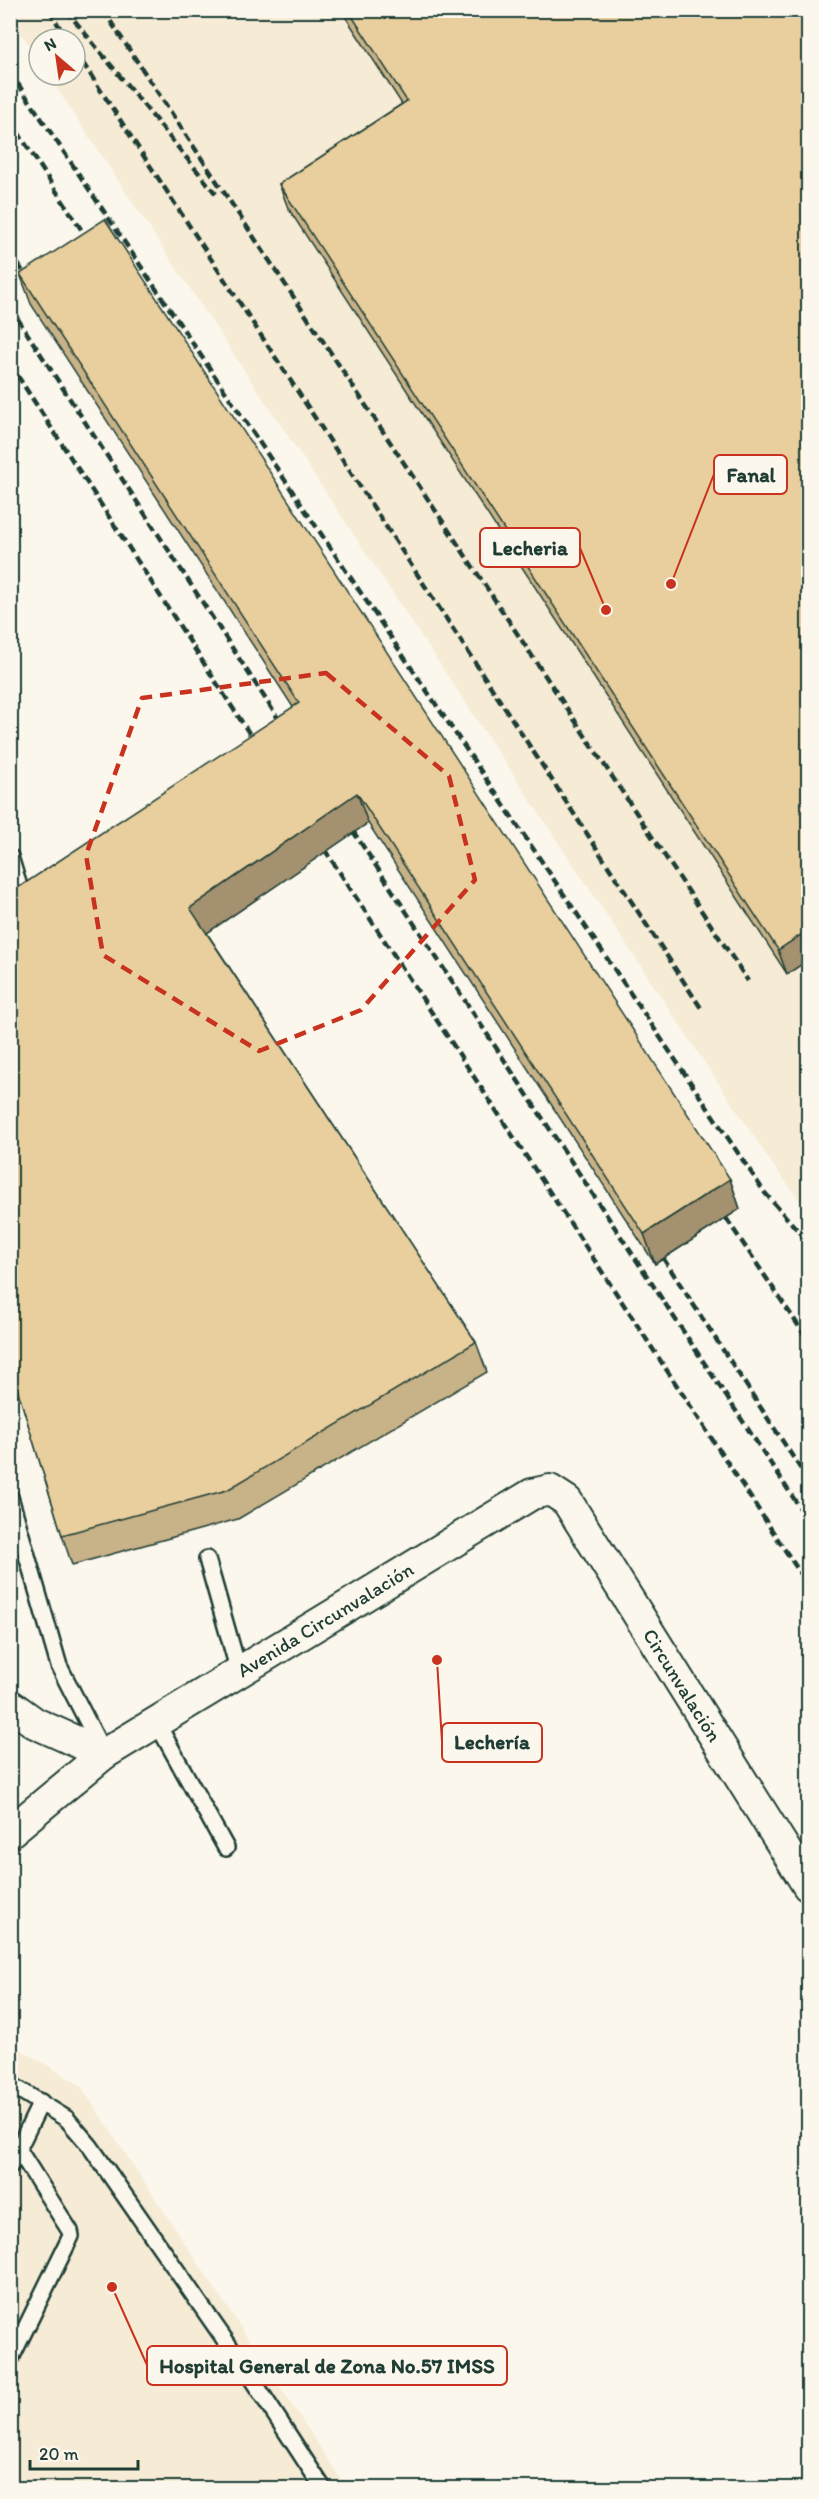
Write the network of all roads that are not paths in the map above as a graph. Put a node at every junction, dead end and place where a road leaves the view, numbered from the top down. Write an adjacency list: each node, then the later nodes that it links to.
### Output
1 (10, 856): 2 (lane)
2 (24, 903)
3 (550, 1491): 6 (street, Avenida Circunvalación); 12 (street, Circunvalación)
4 (10, 1497): 9 (lane)
5 (207, 1558): 6 (lane)
6 (239, 1672): 8 (street, Avenida Circunvalación)
7 (10, 1705): 9 (street)
8 (157, 1723): 9 (street, Avenida Circunvalación); 11 (lane)
9 (104, 1754): 10 (street, Avenida Circunvalación)
10 (10, 1832)
11 (226, 1848)
12 (808, 1886)
13 (10, 2084): 14 (lane)
14 (41, 2102): 15 (lane); 18 (lane)
15 (18, 2149): 16 (lane); 17 (lane)
16 (10, 2166)
17 (10, 2360)
18 (323, 2488)

